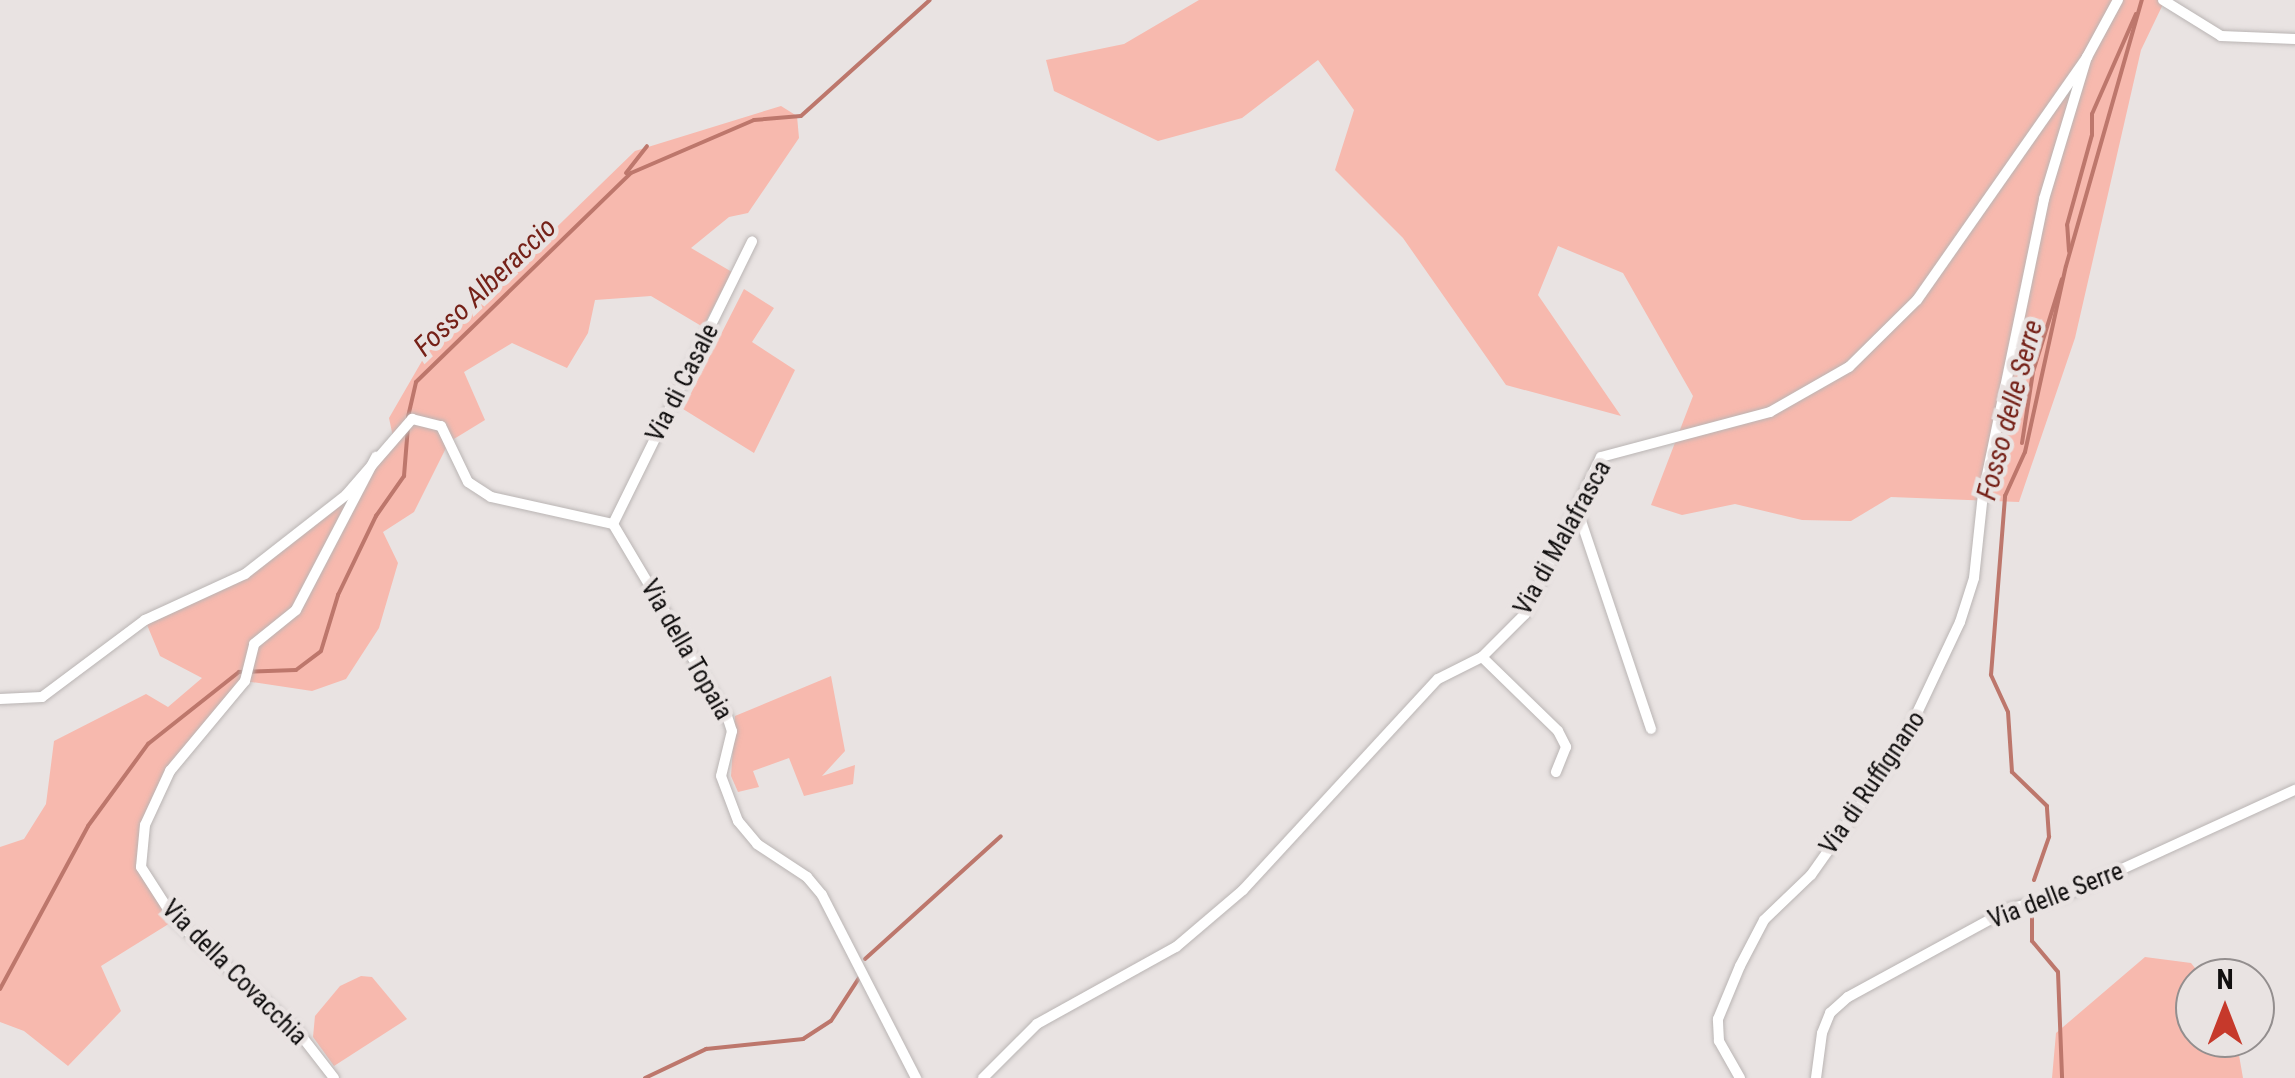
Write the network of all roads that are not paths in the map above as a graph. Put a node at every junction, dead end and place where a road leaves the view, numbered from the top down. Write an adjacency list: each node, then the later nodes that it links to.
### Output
1 (2118, 0): 4 (street, Via di Ruffignano)
2 (2163, 0): 3 (street)
3 (2295, 39)
4 (2086, 57): 7 (street, Via di Malafrasca); 17 (street, Via di Ruffignano)
5 (752, 241): 8 (street, Via di Casale)
6 (376, 457): 8 (street); 10 (street); 14 (street, Via della Covacchia)
7 (1577, 509): 9 (street, Via di Malafrasca); 11 (street)
8 (613, 524): 15 (street, Via della Topaia)
9 (1482, 657): 12 (street); 16 (street, Via di Malafrasca)
10 (0, 699)
11 (1651, 729)
12 (1556, 772)
13 (2295, 790): 18 (street, Via delle Serre)
14 (334, 1078)
15 (916, 1078)
16 (983, 1078)
17 (1740, 1078)
18 (1816, 1078)

